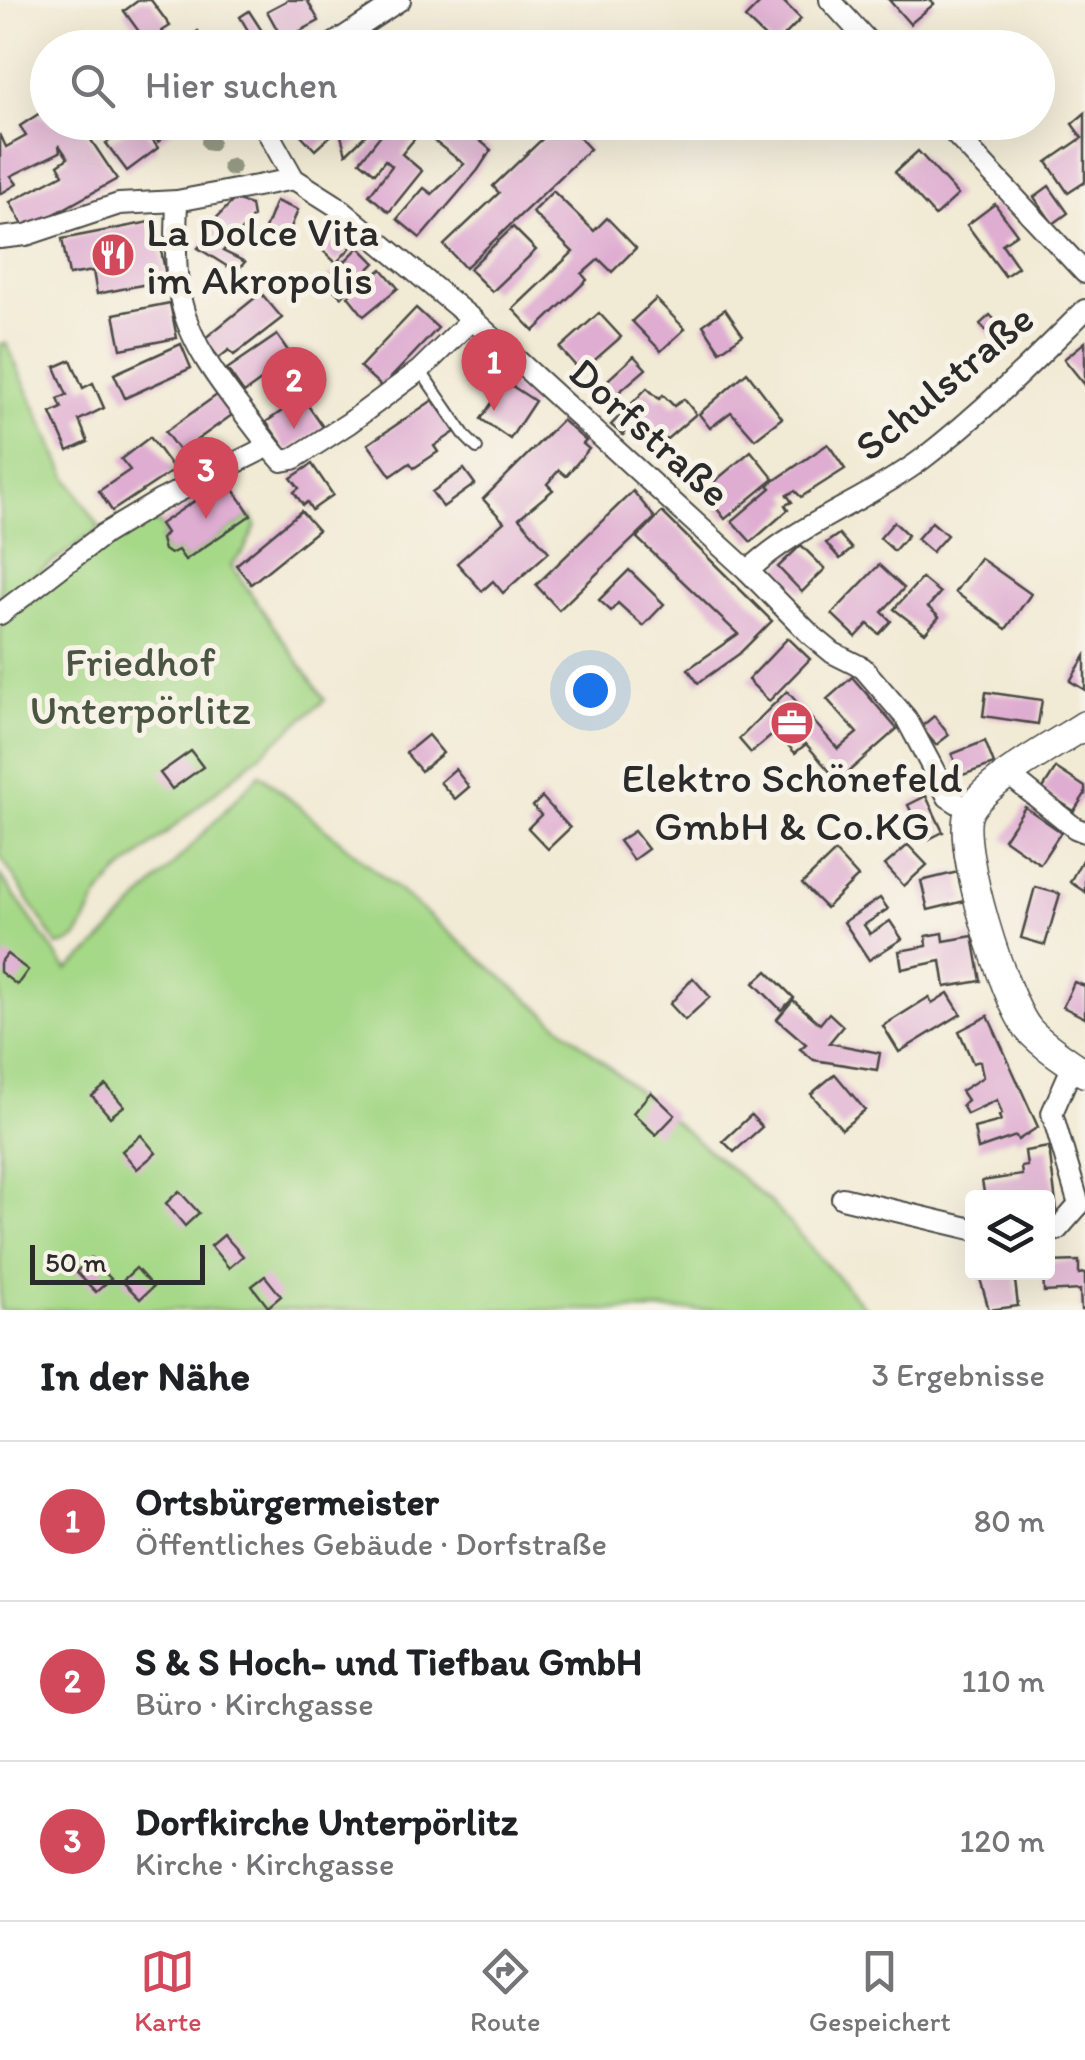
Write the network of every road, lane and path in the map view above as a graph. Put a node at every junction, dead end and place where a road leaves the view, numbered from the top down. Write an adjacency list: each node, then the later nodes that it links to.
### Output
1 (400, 0): 3 (street)
2 (830, 0): 4 (street)
3 (354, 30)
4 (858, 30)
5 (272, 140): 7 (street, Dorfstraße)
6 (961, 140): 10 (street)
7 (294, 179): 8 (street); 12 (street, Dorfstraße)
8 (177, 201): 9 (street); 14 (street)
9 (1, 237)
10 (1085, 273)
11 (1085, 310): 16 (street, Schulstraße)
12 (472, 320): 13 (street); 16 (street, Dorfstraße)
13 (420, 370): 14 (street); 15 (lane)
14 (269, 446): 17 (street)
15 (477, 448)
16 (748, 571): 20 (street, Dorfstraße)
17 (0, 614)
18 (1085, 724): 19 (street)
19 (1009, 775): 20 (street); 21 (street)
20 (970, 811): 22 (street)
21 (1085, 832)
22 (1079, 1069): 24 (street)
23 (842, 1198): 25 (street)
24 (1082, 1206): 26 (street)
25 (965, 1227)
26 (1055, 1230)

